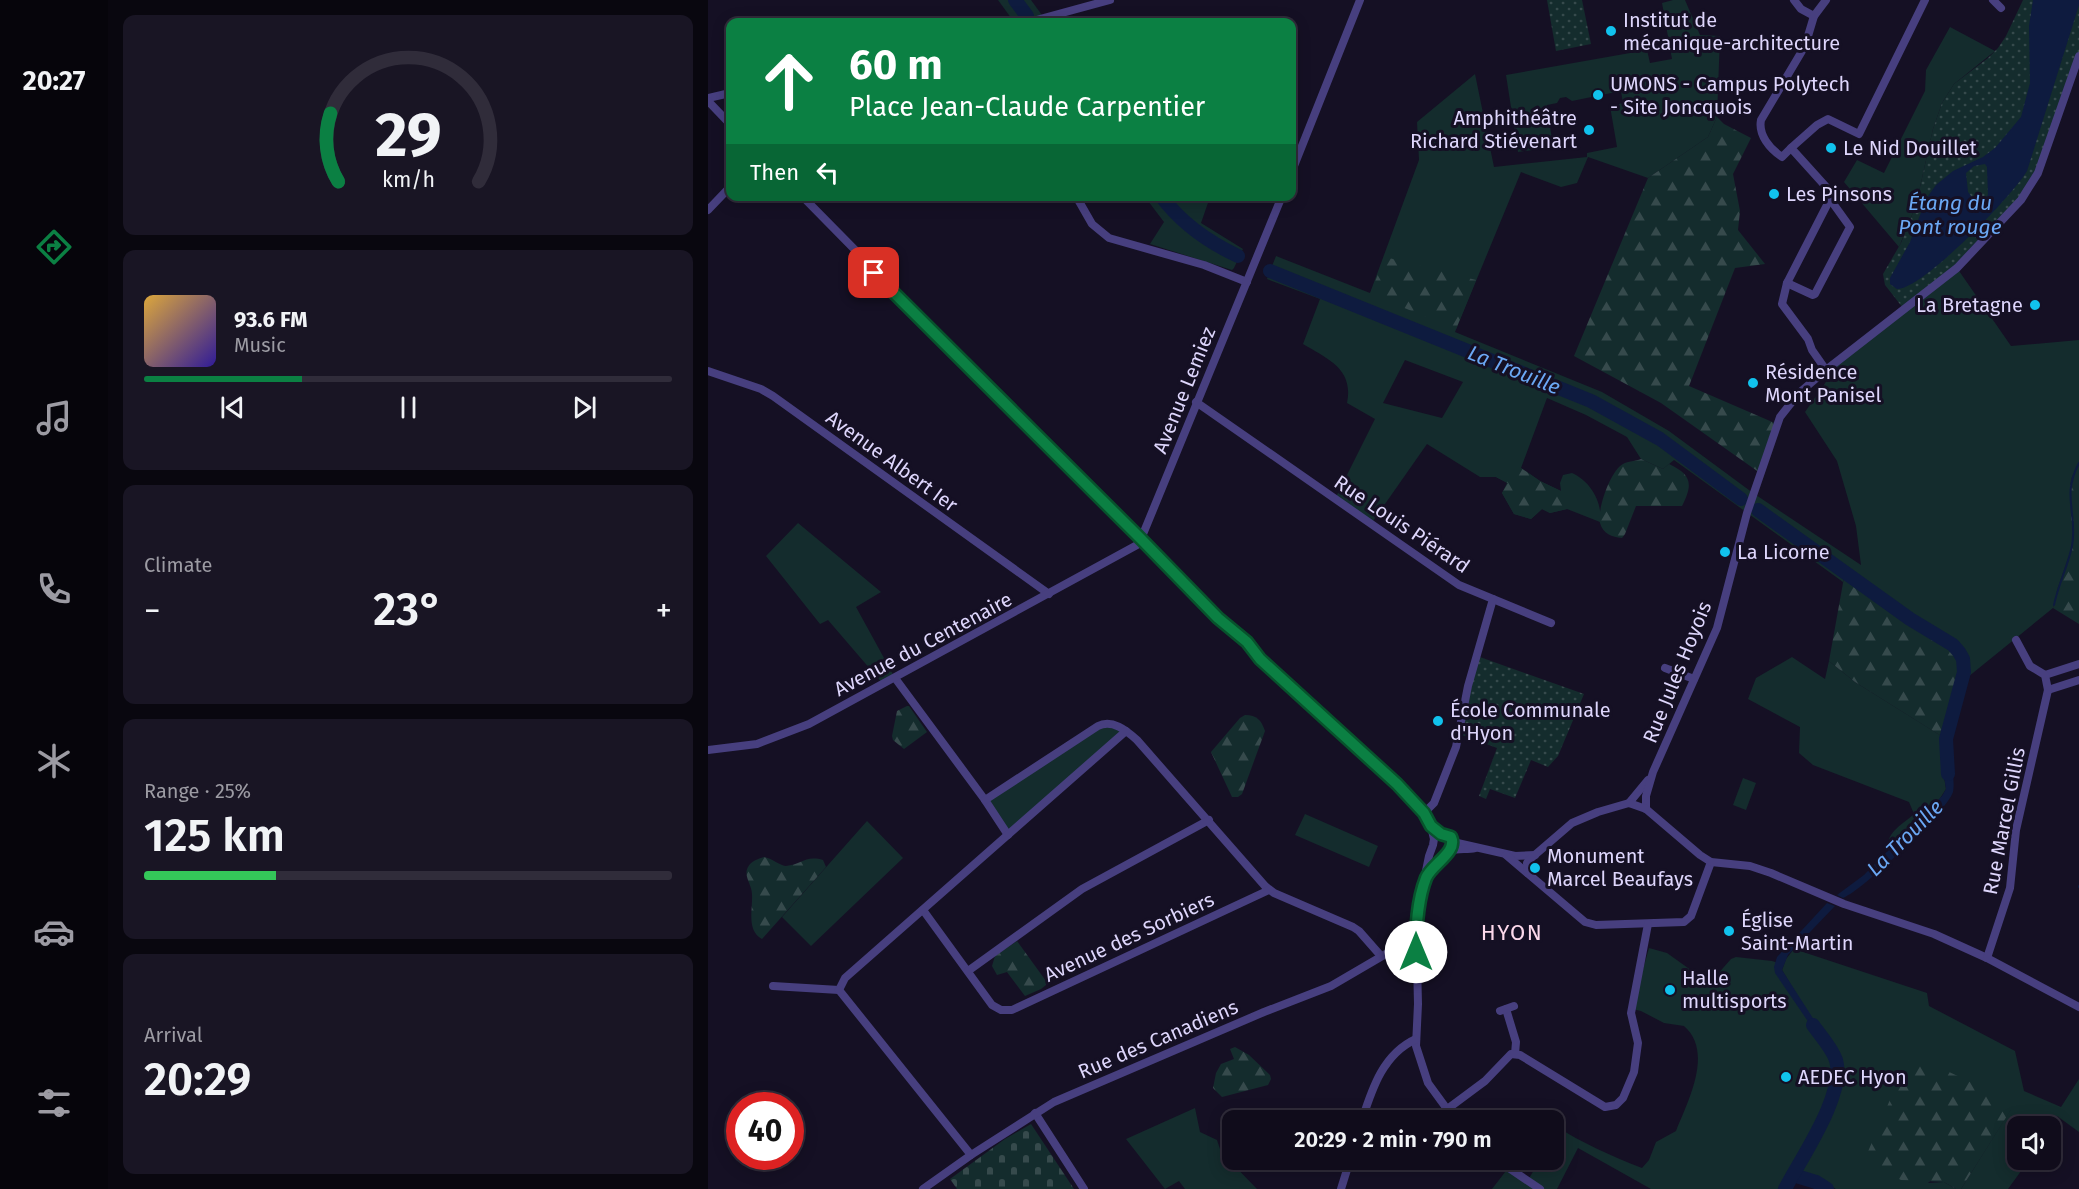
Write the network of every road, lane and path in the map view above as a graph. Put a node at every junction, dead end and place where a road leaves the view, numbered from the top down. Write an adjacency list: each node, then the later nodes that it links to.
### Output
1 (1110, 0): 9 (street)
2 (1360, 0): 15 (street)
3 (1794, 0): 8 (street)
4 (1826, 0): 8 (street)
5 (1925, 0): 14 (street)
6 (1993, 0): 7 (street)
7 (2001, 8)
8 (1815, 16): 14 (street)
9 (1043, 18)
10 (2079, 56): 24 (street, Rue Jules Hoyois)
11 (726, 94): 12 (street)
12 (708, 100): 13 (street)
13 (726, 120)
14 (1791, 148): 17 (street)
15 (1296, 161)
16 (726, 191): 21 (street)
17 (1830, 195): 23 (street); 23 (street)
18 (806, 201): 27 (street)
19 (1079, 201): 22 (street)
20 (1279, 201): 22 (street, Avenue Lemiez)
21 (708, 210)
22 (1247, 282): 26 (street, Avenue Lemiez)
23 (1787, 283): 24 (street)
24 (1826, 370): 36 (street, Rue Jules Hoyois)
25 (708, 371): 28 (street, Avenue Albert Ier)
26 (1196, 402): 27 (street, Avenue Lemiez); 29 (street, Rue Louis Piérard)
27 (1141, 539): 28 (street, Avenue du Centenaire); 45 (street)
28 (1049, 594): 35 (street, Avenue du Centenaire)
29 (1493, 599): 30 (street, Rue Louis Piérard); 45 (street)
30 (1551, 623)
31 (2016, 640): 34 (street)
32 (2079, 664): 34 (street)
33 (1665, 668): 36 (street)
34 (2045, 675): 38 (street, Rue Marcel Gillis)
35 (894, 678): 40 (street, Avenue du Centenaire); 42 (street)
36 (1694, 679): 41 (street, Rue Jules Hoyois)
37 (2079, 680): 38 (street)
38 (2048, 690): 60 (street, Rue Marcel Gillis)
39 (1126, 731): 42 (street); 46 (street); 47 (street)
40 (708, 750)
41 (1653, 772): 43 (street, Rue Jules Hoyois); 44 (street, Rue Jules Hoyois)
42 (985, 800): 47 (street)
43 (1629, 802): 44 (street); 51 (street)
44 (1646, 809): 52 (street)
45 (1424, 813): 48 (street)
46 (1209, 820): 55 (street); 61 (street)
47 (1008, 835): 56 (street)
48 (1436, 839): 49 (street); 49 (street); 54 (street)
49 (1450, 848): 50 (street); 54 (street)
50 (1505, 855): 51 (street); 53 (street)
51 (1532, 857): 53 (street)
52 (1711, 862): 57 (street); 60 (street)
53 (1528, 873): 57 (street)
54 (1427, 877): 58 (street)
55 (1269, 890): 59 (street); 61 (street, Avenue des Sorbiers)
56 (923, 910): 61 (street); 63 (street)
57 (1648, 924): 67 (street)
58 (1416, 940): 59 (street, Rue des Canadiens); 66 (street)
59 (1381, 956): 70 (street, Rue des Canadiens)
60 (1987, 958): 64 (street)
61 (968, 971)
62 (773, 986): 63 (street)
63 (839, 990): 71 (street)
64 (2079, 1006)
65 (1507, 1008): 67 (street)
66 (1416, 1039): 68 (street); 69 (street)
67 (1515, 1054): 69 (street)
68 (1365, 1110)
69 (1446, 1110)
70 (1035, 1113): 71 (street, Rue des Canadiens); 75 (street)
71 (971, 1155): 74 (street, Rue des Canadiens)
72 (1347, 1170): 76 (street)
73 (1512, 1170): 77 (street)
74 (923, 1189)
75 (1084, 1189)
76 (1341, 1189)
77 (1540, 1189)

